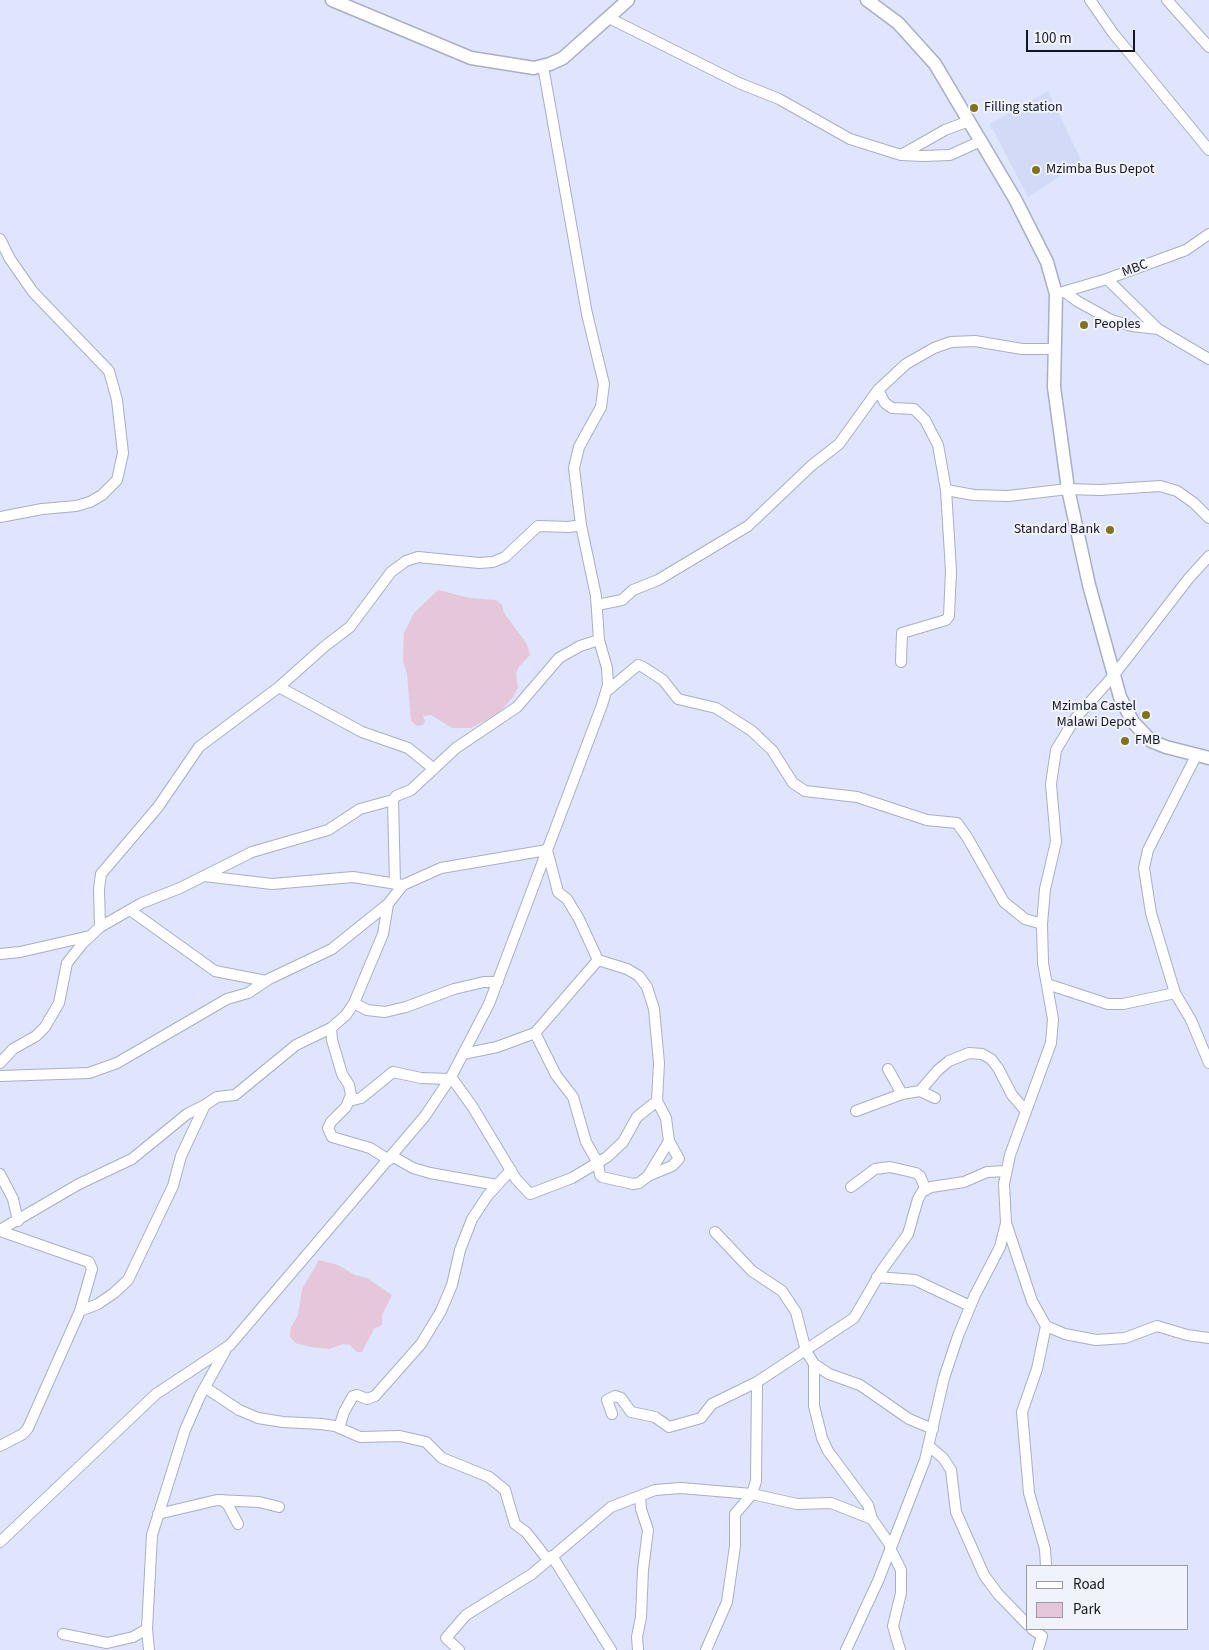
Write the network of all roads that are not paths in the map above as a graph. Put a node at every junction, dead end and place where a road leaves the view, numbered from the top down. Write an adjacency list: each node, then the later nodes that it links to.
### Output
1 (332, 0): 8 (main road)
2 (628, 0): 6 (main road)
3 (867, 0): 9 (main road)
4 (1167, 0): 7 (street)
5 (1092, 1): 10 (street)
6 (609, 18): 8 (main road); 13 (street)
7 (1209, 47)
8 (543, 66): 26 (street)
9 (969, 121): 11 (main road); 13 (street)
10 (1205, 138): 12 (street)
11 (981, 141): 13 (street); 17 (main road)
12 (1209, 150)
13 (901, 155)
14 (1209, 234): 16 (street, MBC)
15 (0, 239): 24 (street)
16 (1107, 279): 17 (street, MBC); 18 (street)
17 (1061, 293): 18 (street); 19 (main road)
18 (1158, 329): 20 (street)
19 (1054, 349): 21 (street); 22 (main road)
20 (1209, 359)
21 (878, 390): 23 (street); 28 (street)
22 (1068, 489): 23 (street); 25 (street); 31 (main road)
23 (946, 490): 30 (street)
24 (0, 517)
25 (1209, 518)
26 (581, 525): 28 (street); 32 (street)
27 (1209, 556): 31 (street)
28 (596, 605): 29 (street)
29 (599, 640): 33 (street); 35 (street)
30 (901, 662)
31 (1114, 675): 34 (main road); 42 (street)
32 (279, 688): 35 (street); 43 (street)
33 (607, 691): 37 (street); 42 (street)
34 (1203, 757): 50 (street)
35 (434, 769): 36 (street)
36 (393, 800): 38 (street); 39 (street)
37 (547, 850): 39 (street); 46 (street); 48 (street)
38 (203, 876): 39 (street); 41 (street)
39 (399, 885): 40 (street)
40 (388, 904): 47 (street); 51 (street)
41 (130, 910): 43 (street); 47 (street)
42 (1042, 924): 49 (street)
43 (100, 927): 44 (street)
44 (90, 936): 45 (street); 55 (street)
45 (0, 954)
46 (598, 960): 53 (street); 64 (street)
47 (266, 981): 58 (street)
48 (498, 982): 51 (street); 54 (street)
49 (1047, 984): 50 (street); 66 (street)
50 (1175, 993): 56 (street)
51 (354, 1003): 52 (street)
52 (331, 1028): 63 (street); 65 (street)
53 (535, 1033): 54 (street); 70 (street)
54 (463, 1054): 59 (street)
55 (0, 1063)
56 (1209, 1063)
57 (888, 1069): 61 (street)
58 (0, 1076)
59 (451, 1078): 63 (street); 69 (street); 71 (street)
60 (920, 1091): 61 (street); 62 (street); 66 (street)
61 (902, 1094): 67 (street)
62 (935, 1098)
63 (350, 1101): 69 (street)
64 (657, 1101): 68 (street); 70 (street)
65 (205, 1105): 78 (street); 84 (street)
66 (1025, 1110): 72 (street)
67 (856, 1111)
68 (669, 1141): 74 (street); 74 (street)
69 (390, 1158): 75 (street); 87 (street)
70 (598, 1163): 71 (street); 74 (street)
71 (511, 1170): 75 (street)
72 (1006, 1171): 77 (street); 79 (street)
73 (0, 1174): 78 (street)
74 (648, 1176)
75 (497, 1185): 93 (street)
76 (851, 1187): 77 (street)
77 (926, 1190): 82 (street)
78 (18, 1221): 80 (street)
79 (1006, 1222): 83 (street); 85 (street)
80 (0, 1231): 84 (street)
81 (715, 1232): 88 (street)
82 (877, 1277): 83 (street); 88 (street)
83 (970, 1306): 94 (street)
84 (80, 1310): 95 (street)
85 (1046, 1326): 86 (street); 107 (street)
86 (1209, 1338)
87 (230, 1345): 91 (street); 104 (street)
88 (806, 1351): 89 (street); 90 (street)
89 (814, 1364): 94 (street); 102 (street)
90 (757, 1382): 92 (street); 97 (street)
91 (206, 1388): 93 (street); 101 (street)
92 (612, 1414)
93 (339, 1428): 106 (street)
94 (933, 1429): 96 (street)
95 (0, 1446)
96 (930, 1447): 105 (street); 108 (street)
97 (752, 1494): 98 (street); 102 (street); 116 (street)
98 (640, 1496): 106 (street); 115 (street)
99 (222, 1500): 100 (street); 101 (street); 103 (street)
100 (279, 1507)
101 (158, 1514): 109 (street)
102 (872, 1519): 105 (street)
103 (238, 1524)
104 (0, 1542)
105 (891, 1547): 117 (street); 118 (street)
106 (550, 1558): 113 (street); 114 (street)
107 (1046, 1565)
108 (1026, 1623)
109 (147, 1629): 111 (street); 112 (street)
110 (1043, 1632): 119 (street)
111 (63, 1634)
112 (149, 1650)
113 (459, 1650)
114 (611, 1650)
115 (638, 1650)
116 (706, 1650)
117 (846, 1650)
118 (900, 1650)
119 (1038, 1650)

